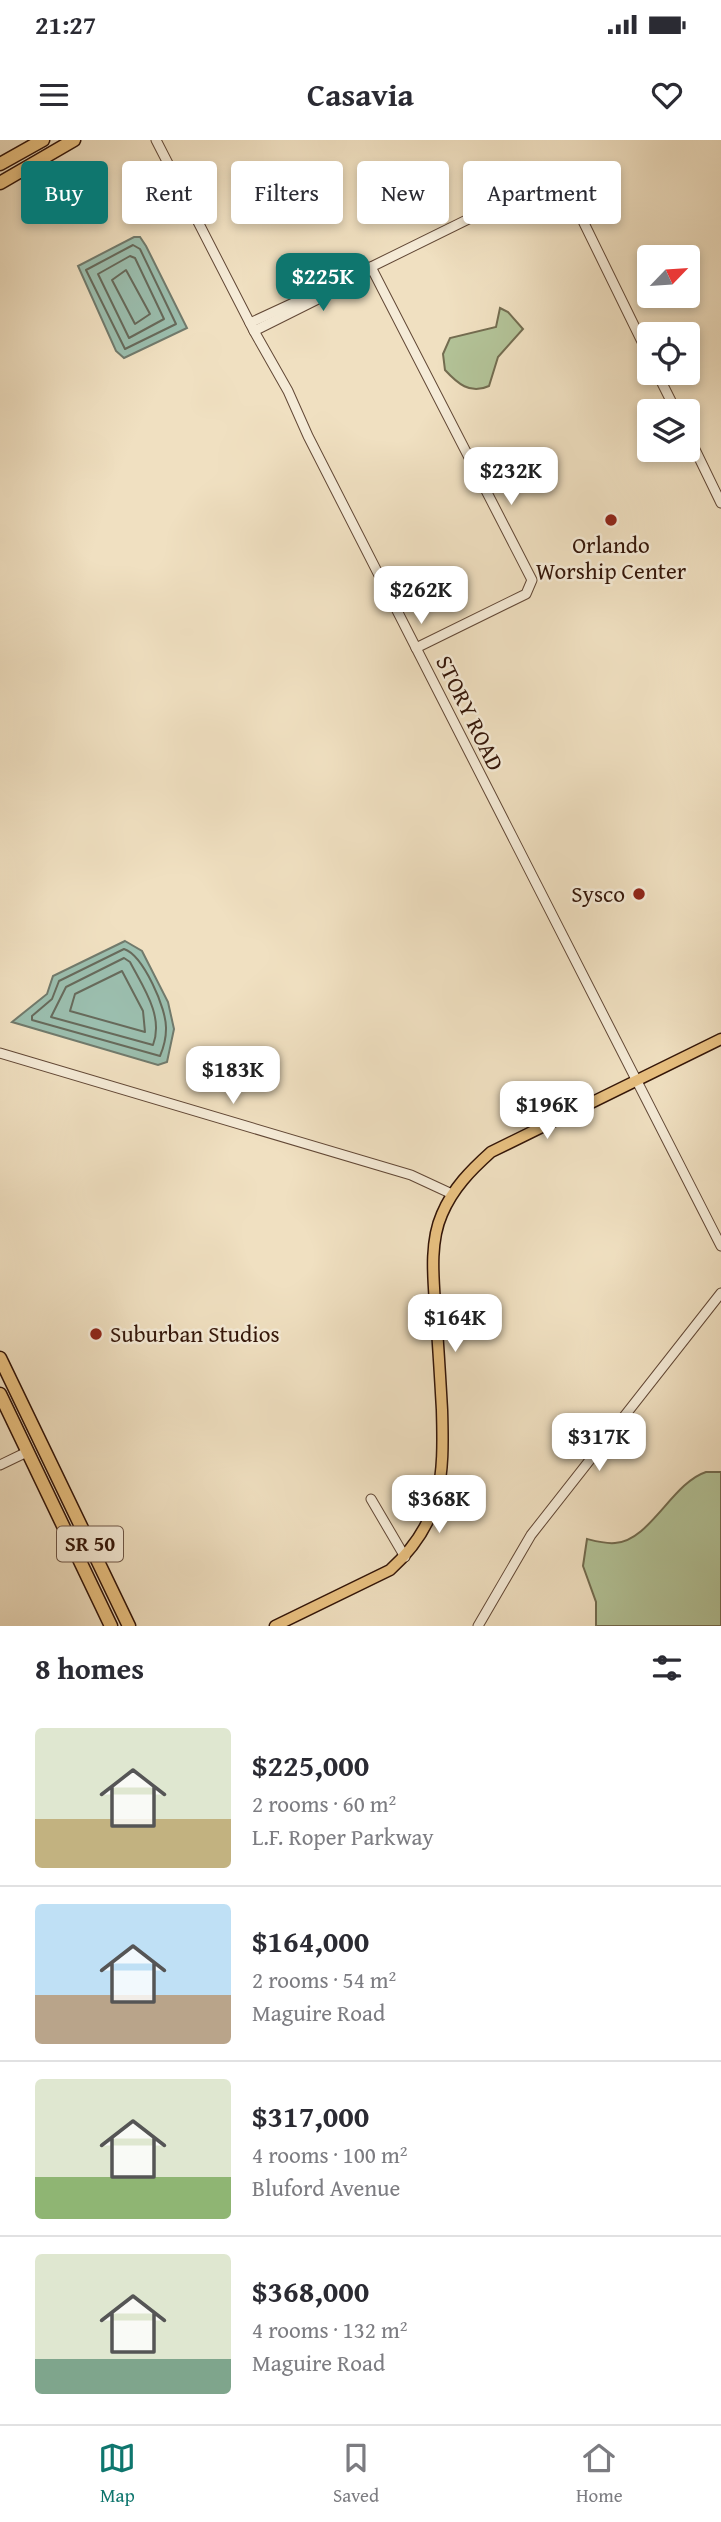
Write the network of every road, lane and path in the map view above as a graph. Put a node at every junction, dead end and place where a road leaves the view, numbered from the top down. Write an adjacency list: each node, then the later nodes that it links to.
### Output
1 (43, 140): 4 (highway)
2 (74, 140): 5 (highway)
3 (156, 140): 7 (street, STORY ROAD)
4 (0, 164)
5 (0, 183)
6 (371, 267): 7 (street); 8 (street); 11 (street)
7 (252, 327): 11 (street, STORY ROAD)
8 (637, 331)
9 (700, 460): 10 (street)
10 (721, 503)
11 (416, 648): 14 (street, STORY ROAD)
12 (721, 1039): 14 (main road)
13 (0, 1053): 15 (street)
14 (635, 1080): 15 (main road); 16 (street, STORY ROAD)
15 (452, 1194): 25 (main road)
16 (720, 1242)
17 (721, 1293): 27 (street)
18 (0, 1358): 19 (highway, SR 50)
19 (13, 1384): 20 (highway); 26 (highway, SR 50)
20 (0, 1392): 21 (highway, SR 50)
21 (27, 1452): 22 (street); 24 (highway, SR 50)
22 (0, 1465)
23 (371, 1499): 25 (street)
24 (70, 1542): 26 (highway); 28 (highway, SR 50)
25 (405, 1557): 30 (main road)
26 (105, 1575): 29 (highway, SR 50)
27 (480, 1624)
28 (111, 1626)
29 (129, 1626)
30 (275, 1626)

